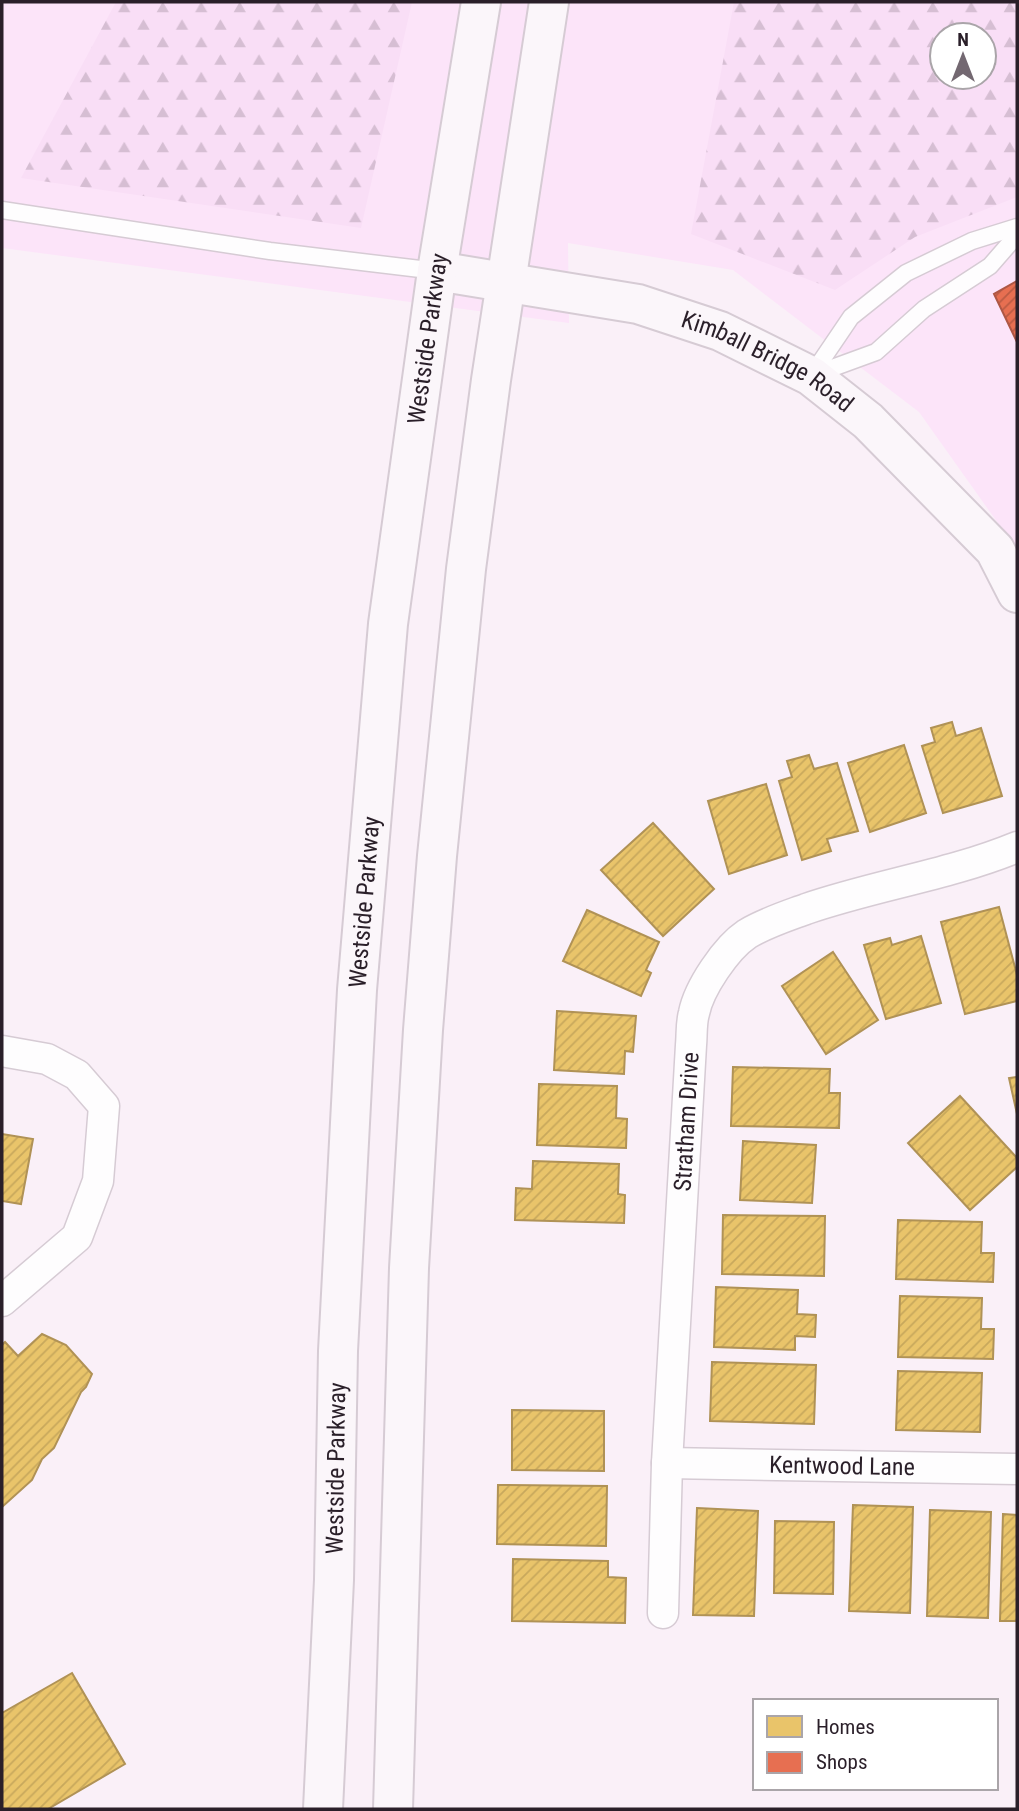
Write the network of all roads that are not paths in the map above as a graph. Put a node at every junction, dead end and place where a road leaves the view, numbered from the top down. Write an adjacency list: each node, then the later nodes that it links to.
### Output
1 (481, 2): 6 (main road, Westside Parkway)
2 (549, 2): 7 (main road)
3 (2, 210): 6 (lane)
4 (1017, 227): 8 (lane)
5 (1017, 235): 8 (lane)
6 (437, 271): 7 (main road, Kimball Bridge Road); 16 (main road, Westside Parkway)
7 (506, 281): 8 (main road, Kimball Bridge Road); 17 (main road)
8 (811, 376): 9 (main road, Kimball Bridge Road)
9 (1017, 593)
10 (1017, 847): 13 (street, Stratham Drive)
11 (2, 1051): 12 (street)
12 (2, 1301)
13 (667, 1463): 14 (street, Kentwood Lane); 15 (street, Stratham Drive)
14 (1017, 1469)
15 (663, 1613)
16 (323, 1809)
17 (393, 1809)

